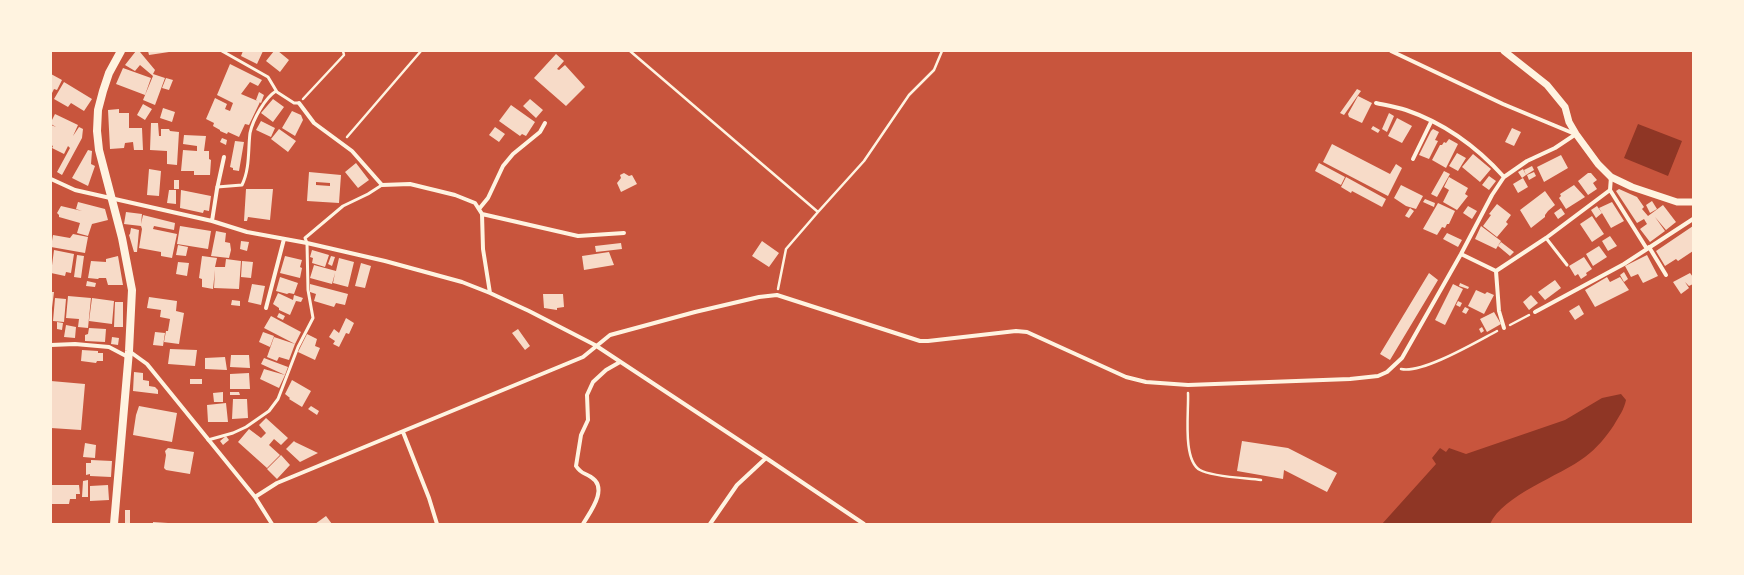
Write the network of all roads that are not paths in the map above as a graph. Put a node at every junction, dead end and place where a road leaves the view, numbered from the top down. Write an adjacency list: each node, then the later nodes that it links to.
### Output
1 (121, 51): 19 (main road)
2 (222, 51): 5 (lane)
3 (1391, 51): 10 (street)
4 (1504, 51): 10 (street)
5 (276, 91): 6 (lane); 17 (lane)
6 (299, 103): 16 (street)
7 (1376, 103): 8 (street)
8 (1431, 122): 12 (street); 13 (street)
9 (545, 123): 21 (street)
10 (1576, 134): 13 (street); 14 (street)
11 (224, 157): 17 (street)
12 (1413, 159)
13 (1504, 177): 30 (street)
14 (1611, 177): 18 (street); 20 (street)
15 (51, 179): 19 (street)
16 (382, 185): 21 (street); 28 (lane)
17 (217, 187): 24 (street)
18 (1610, 190): 26 (street); 29 (street)
19 (111, 199): 24 (street); 40 (main road)
20 (1693, 202)
21 (478, 209): 22 (street)
22 (482, 214): 25 (street); 34 (street)
23 (1693, 219): 29 (street)
24 (212, 221): 27 (street)
25 (624, 233)
26 (1546, 238): 31 (lane); 32 (street)
27 (284, 239): 28 (street); 35 (street)
28 (307, 243): 34 (street); 43 (lane)
29 (1648, 248): 33 (street); 36 (street)
30 (1461, 254): 32 (street); 39 (street)
31 (1567, 265)
32 (1496, 272): 37 (street)
33 (1666, 275)
34 (490, 293): 39 (street)
35 (266, 308)
36 (1535, 312)
37 (1504, 328)
38 (51, 345): 40 (street)
39 (595, 345): 41 (street); 42 (street)
40 (129, 354): 43 (street); 46 (main road)
41 (620, 362): 44 (street); 49 (street)
42 (403, 432): 45 (street); 48 (street)
43 (208, 440): 45 (street)
44 (766, 458): 50 (street); 51 (street)
45 (255, 497): 47 (street)
46 (114, 524)
47 (272, 524)
48 (437, 524)
49 (583, 524)
50 (710, 524)
51 (864, 524)

